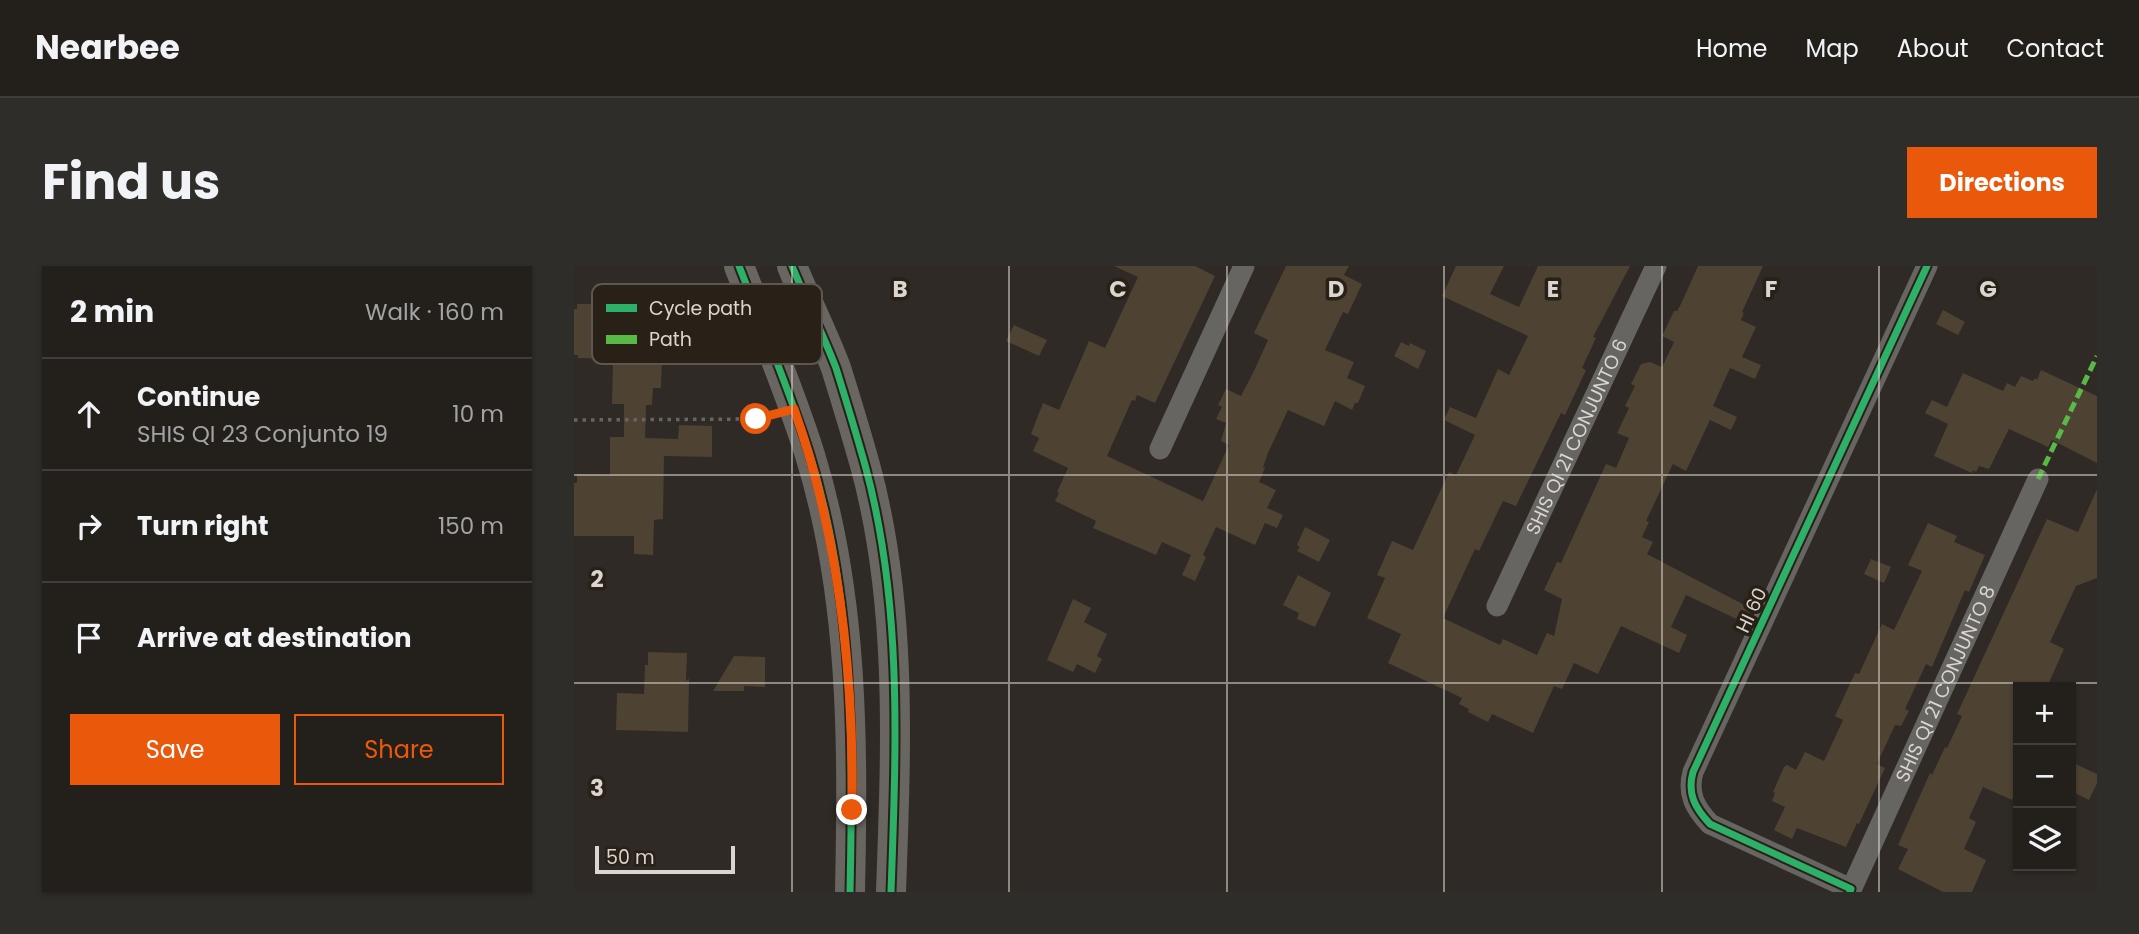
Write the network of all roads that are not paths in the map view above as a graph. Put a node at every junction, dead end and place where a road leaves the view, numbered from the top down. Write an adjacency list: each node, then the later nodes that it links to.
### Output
1 (738, 266): 5 (main road)
2 (1244, 266): 8 (street)
3 (1656, 266): 10 (street, SHIS QI 21 CONJUNTO 6)
4 (1927, 266): 11 (street, HI 60)
5 (745, 284)
6 (822, 332): 13 (main road)
7 (776, 364): 12 (main road)
8 (1160, 449)
9 (2038, 479): 11 (street, SHIS QI 21 CONJUNTO 8)
10 (1497, 606)
11 (1851, 890)
12 (850, 892)
13 (891, 892)

